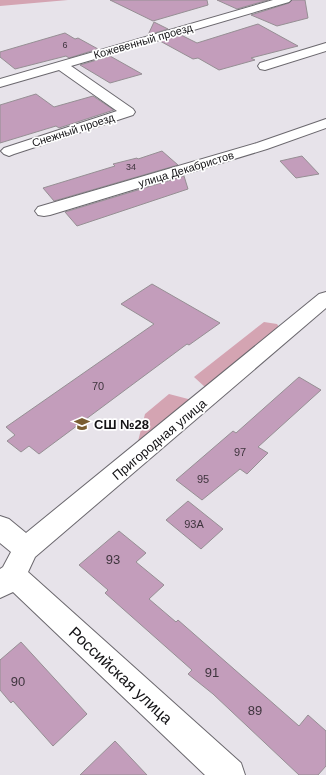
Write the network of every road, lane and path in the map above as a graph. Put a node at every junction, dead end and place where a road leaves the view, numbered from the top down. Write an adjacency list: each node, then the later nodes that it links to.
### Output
1 (285, 0): 3 (street, Кожевенный проезд)
2 (326, 46): 4 (street)
3 (61, 65): 5 (street, Кожевенный проезд); 7 (street, Снежный проезд)
4 (265, 66)
5 (0, 83)
6 (324, 125): 8 (street, улица Декабристов)
7 (10, 151)
8 (44, 211)
9 (326, 298): 11 (street, Пригородная улица)
10 (0, 527): 11 (street)
11 (26, 550): 12 (street, Пригородная улица)
12 (6, 580): 13 (street, Российская улица)
13 (229, 775)

